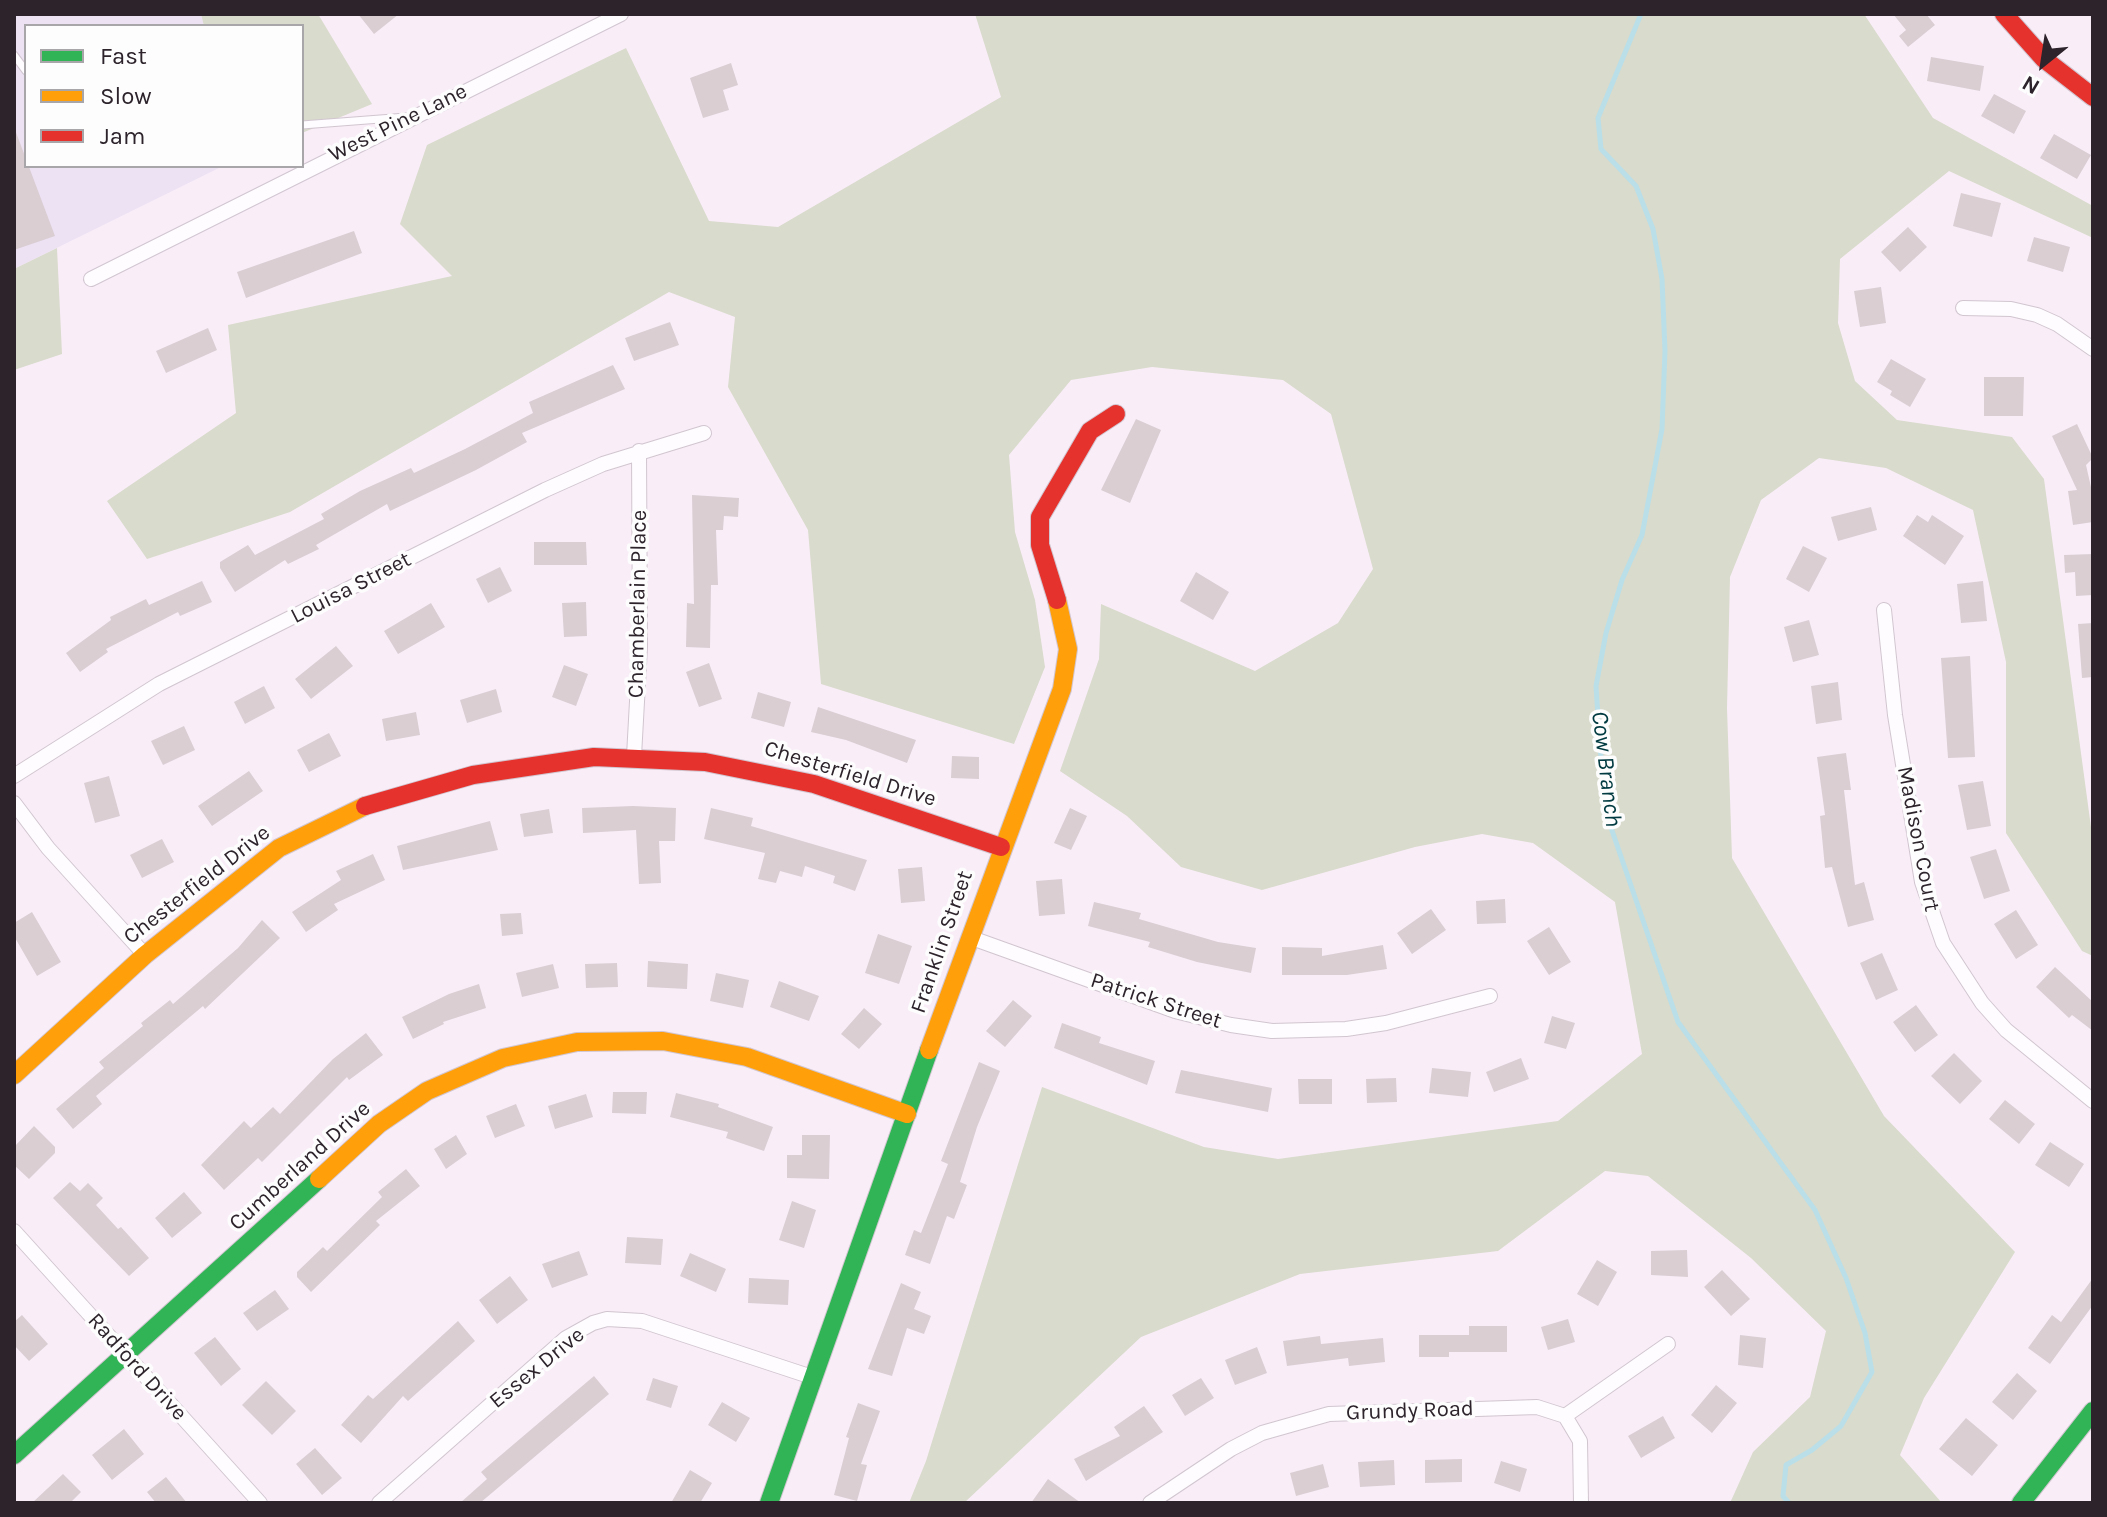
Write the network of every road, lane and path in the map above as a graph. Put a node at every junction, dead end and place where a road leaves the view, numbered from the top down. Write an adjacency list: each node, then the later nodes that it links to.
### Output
1 (621, 14): 4 (street, West Pine Lane)
2 (2004, 14): 3 (street)
3 (2093, 97)
4 (408, 117): 5 (lane); 6 (street, West Pine Lane)
5 (304, 125)
6 (91, 279)
7 (1963, 308): 8 (street)
8 (2093, 349)
9 (1116, 414): 16 (street, Franklin Street)
10 (704, 433): 11 (street, Louisa Street)
11 (639, 451): 13 (street, Chamberlain Place); 14 (street, Louisa Street)
12 (1884, 610): 21 (street, Madison Court)
13 (634, 756): 16 (street, Chesterfield Drive); 18 (street, Chesterfield Drive)
14 (14, 776)
15 (14, 803): 18 (street)
16 (1001, 847): 17 (street, Franklin Street)
17 (969, 937): 19 (street, Patrick Street); 22 (street, Franklin Street)
18 (145, 955): 20 (street, Chesterfield Drive)
19 (1490, 996)
20 (14, 1075)
21 (2093, 1101)
22 (907, 1114): 25 (street, Cumberland Drive); 26 (street, Franklin Street)
23 (14, 1231): 25 (street, Radford Drive)
24 (1668, 1344): 28 (street)
25 (125, 1354): 29 (street, Cumberland Drive); 30 (street, Radford Drive)
26 (815, 1378): 31 (street, Essex Drive); 32 (street, Franklin Street)
27 (2093, 1411): 35 (street)
28 (1565, 1416): 33 (street, Grundy Road); 34 (street)
29 (14, 1455)
30 (260, 1503)
31 (379, 1503)
32 (769, 1503)
33 (1150, 1503)
34 (1581, 1503)
35 (2021, 1503)

